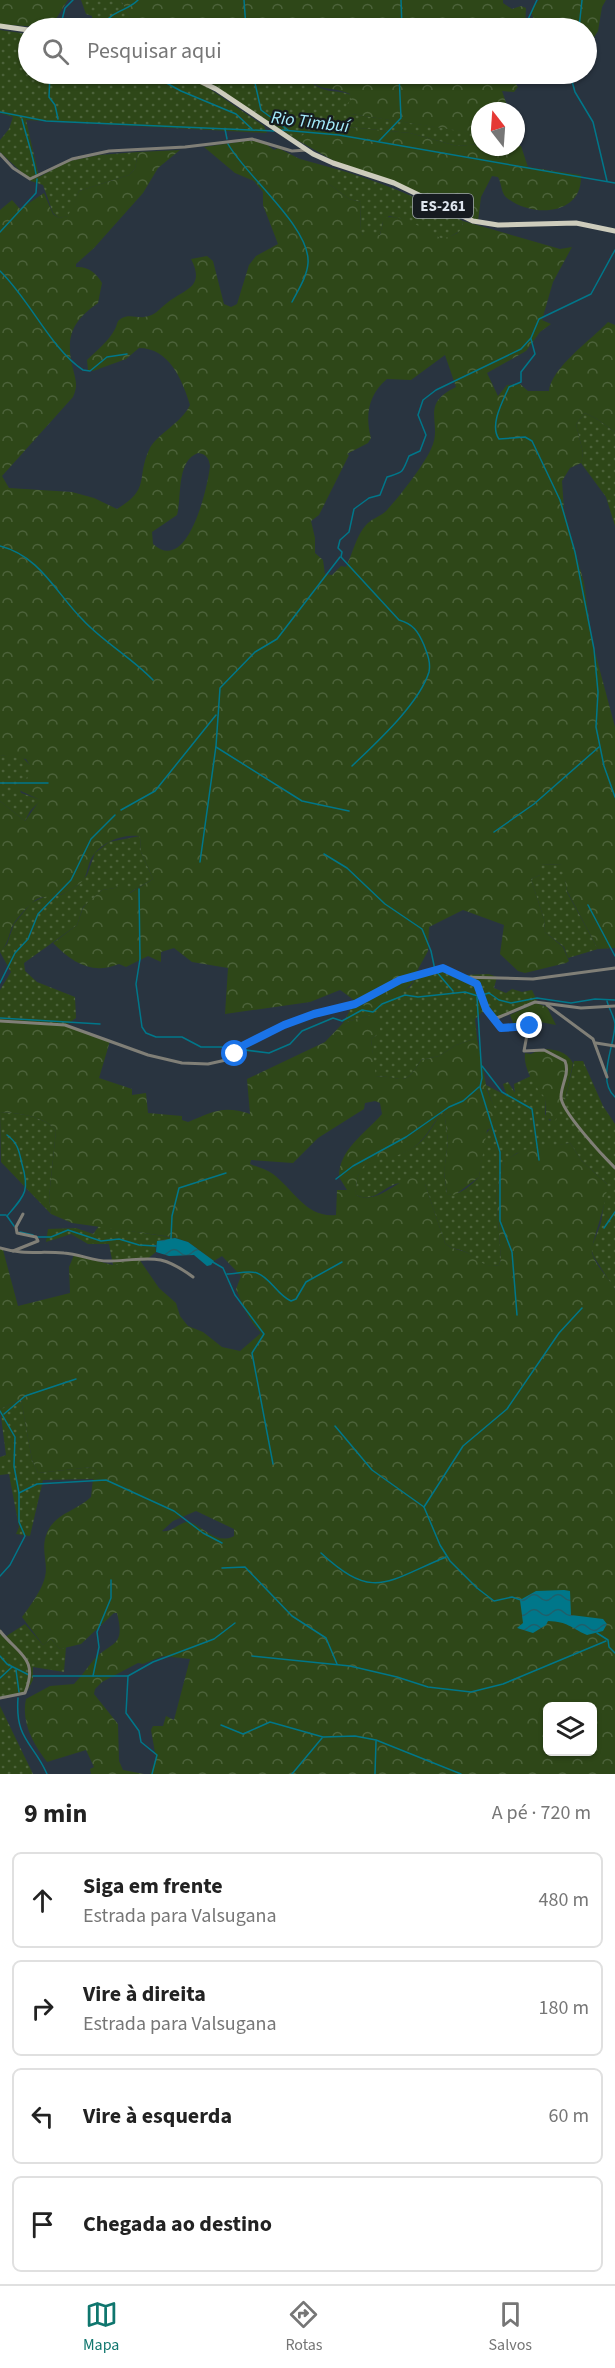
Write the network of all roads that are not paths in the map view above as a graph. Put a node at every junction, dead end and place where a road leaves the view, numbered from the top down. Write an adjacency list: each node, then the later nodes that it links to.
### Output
1 (0, 26): 2 (main road)
2 (18, 29)
3 (206, 84): 4 (main road, ES-261)
4 (308, 150): 5 (street); 6 (main road, ES-261)
5 (0, 154)
6 (615, 231)
7 (615, 968): 8 (street)
8 (458, 977): 11 (street); 12 (street)
9 (545, 1004): 10 (street); 11 (street); 13 (street)
10 (615, 1006)
11 (490, 1014): 16 (street)
12 (0, 1021)
13 (595, 1043): 14 (street); 15 (street)
14 (615, 1046)
15 (607, 1077)
16 (615, 1168)
17 (23, 1214): 19 (street)
18 (0, 1248): 19 (street)
19 (11, 1251): 20 (street)
20 (193, 1276)
21 (0, 1631): 22 (street)
22 (0, 1698)

